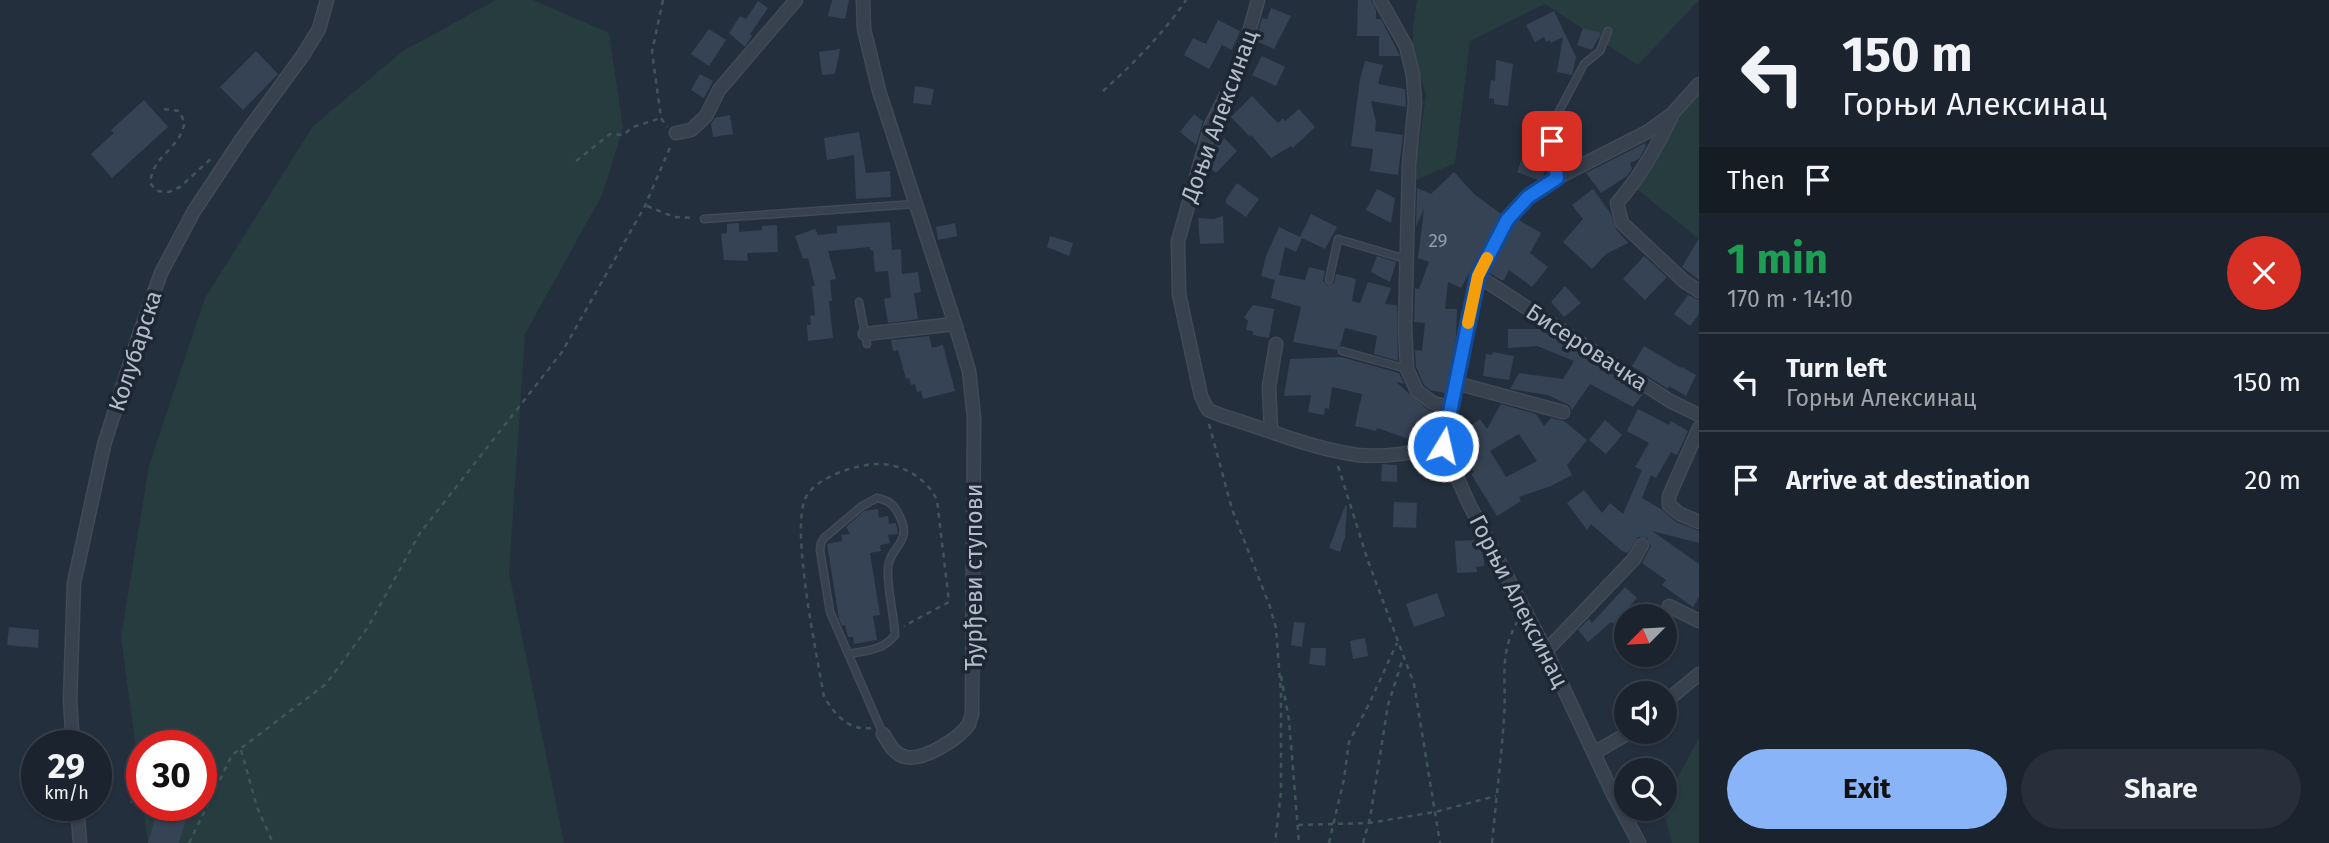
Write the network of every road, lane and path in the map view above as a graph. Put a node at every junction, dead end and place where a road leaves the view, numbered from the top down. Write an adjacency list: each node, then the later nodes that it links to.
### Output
1 (327, 0): 53 (street, Колубарска)
2 (663, 0): 13 (path)
3 (796, 0): 14 (street)
4 (863, 0): 18 (street, Ђурђеви ступови)
5 (1186, 0): 10 (path)
6 (1258, 0): 37 (street, Доњи Алексинац)
7 (1380, 0): 21 (street)
8 (1608, 31): 17 (lane)
9 (1699, 84): 12 (street)
10 (1103, 91)
11 (164, 109): 15 (path)
12 (1672, 114): 17 (street); 24 (street)
13 (661, 118): 14 (path); 16 (path)
14 (676, 133): 19 (path)
15 (219, 151)
16 (576, 161)
17 (1557, 178): 22 (street)
18 (918, 204): 20 (lane); 26 (street, Ђурђеви ступови)
19 (645, 206): 20 (path); 56 (path)
20 (704, 219)
21 (1406, 259): 23 (lane); 30 (street)
22 (1478, 276): 31 (street); 34 (street, Бисеровачка)
23 (1329, 280)
24 (1699, 291)
25 (859, 302): 27 (lane)
26 (955, 324): 27 (street); 54 (street, Ђурђеви ступови)
27 (866, 339)
28 (1276, 344): 37 (street)
29 (1342, 351): 30 (lane)
30 (1407, 369): 32 (street)
31 (1456, 383): 32 (street); 33 (street)
32 (1450, 407): 38 (street)
33 (1563, 412)
34 (1699, 415)
35 (1208, 421): 50 (path)
36 (1699, 428): 40 (street)
37 (1271, 430): 39 (street)
38 (1443, 446): 39 (street); 42 (street, Горњи Алексинац)
39 (1334, 451): 46 (path)
40 (1699, 522)
41 (1642, 545): 47 (street)
42 (1524, 609): 47 (street, Горњи Алексинац); 58 (path)
43 (1677, 610): 44 (street)
44 (1699, 621)
45 (895, 630): 48 (lane); 48 (lane); 54 (path)
46 (1398, 641): 49 (path); 63 (path)
47 (1546, 651): 57 (street, Горњи Алексинац)
48 (848, 654): 54 (lane)
49 (1404, 656): 59 (path); 61 (path)
50 (1278, 658): 62 (path); 67 (path)
51 (1699, 674): 52 (street)
52 (1677, 692)
53 (72, 730)
54 (880, 730)
55 (1614, 741): 57 (street)
56 (240, 749): 65 (path); 66 (path)
57 (1594, 753): 73 (street, Горњи Алексинац)
58 (1496, 796): 59 (path); 72 (path)
59 (1435, 812): 61 (path); 71 (path)
60 (78, 821): 64 (street)
61 (1369, 823): 63 (path); 70 (path)
62 (1298, 825): 63 (path); 68 (path)
63 (1333, 825): 69 (path)
64 (80, 843)
65 (189, 843)
66 (273, 843)
67 (1275, 843)
68 (1299, 843)
69 (1329, 843)
70 (1363, 843)
71 (1440, 843)
72 (1492, 843)
73 (1639, 843)

